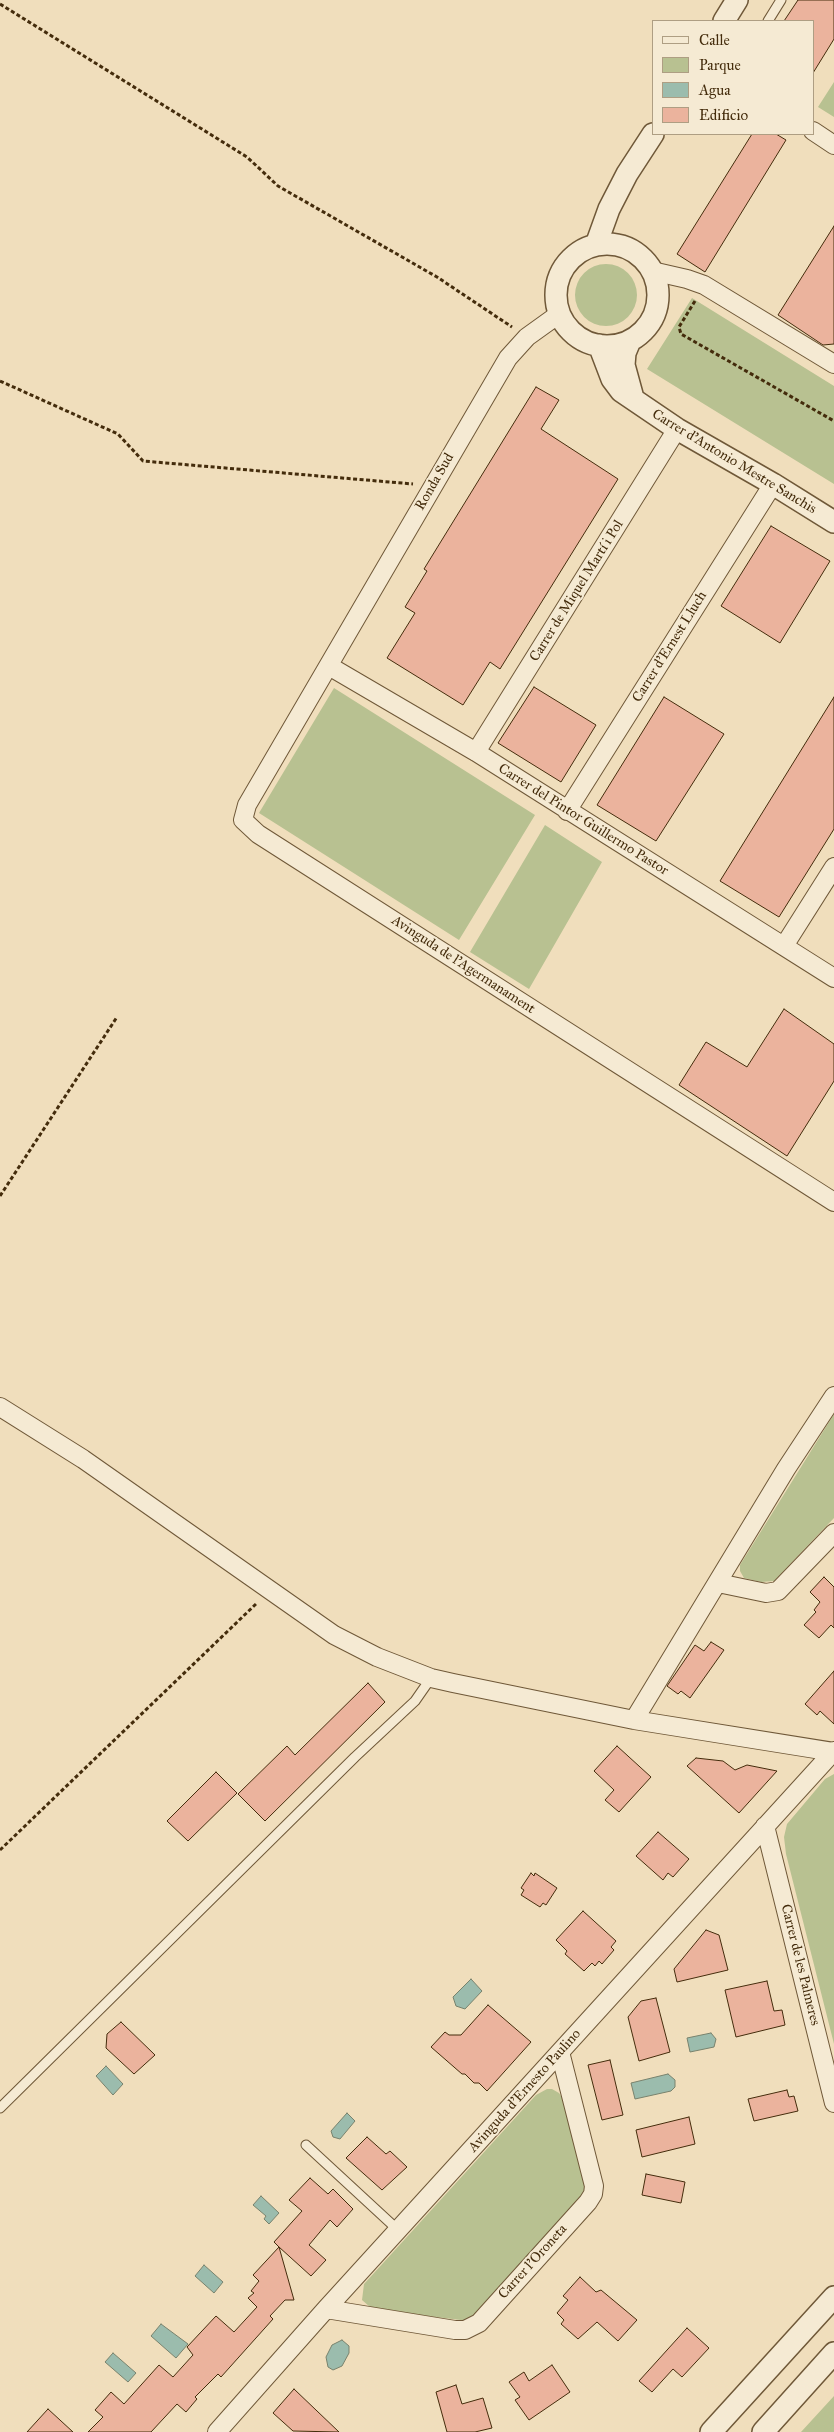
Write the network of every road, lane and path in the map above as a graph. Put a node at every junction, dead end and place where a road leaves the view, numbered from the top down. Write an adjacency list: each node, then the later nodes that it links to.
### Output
1 (737, 0): 4 (street)
2 (781, 0): 5 (lane)
3 (0, 4): 13 (path)
4 (725, 20)
5 (769, 20)
6 (814, 132): 8 (street)
7 (652, 135): 9 (street)
8 (834, 145)
9 (596, 245): 10 (street); 12 (street)
10 (652, 271): 11 (street); 14 (street)
11 (704, 285): 16 (street); 19 (path)
12 (559, 314): 13 (street, Ronda Sud); 15 (street)
13 (527, 337): 22 (street, Ronda Sud)
14 (630, 340): 15 (street); 18 (street)
15 (598, 345): 18 (street, Carrer d'Antonio Mestre Sanchis)
16 (834, 364)
17 (0, 381): 22 (path)
18 (634, 400): 20 (street, Carrer d'Antonio Mestre Sanchis)
19 (834, 421)
20 (677, 429): 21 (street, Carrer d'Antonio Mestre Sanchis); 25 (street, Carrer de Miquel Martí i Pol)
21 (773, 484): 23 (street, Carrer d'Antonio Mestre Sanchis); 26 (street, Carrer d'Ernest Lluch)
22 (434, 485): 24 (street, Ronda Sud)
23 (834, 522)
24 (329, 666): 25 (street, Carrer del Pintor Guillermo Pastor); 32 (street, Avinguda de l'Agermanament)
25 (476, 752): 26 (street, Carrer del Pintor Guillermo Pastor)
26 (567, 811): 28 (street, Carrer del Pintor Guillermo Pastor)
27 (834, 867): 28 (street)
28 (784, 946): 29 (street, Carrer del Pintor Guillermo Pastor)
29 (834, 978)
30 (118, 1017): 31 (path)
31 (0, 1196)
32 (834, 1202)
33 (834, 1396): 36 (street)
34 (0, 1408): 37 (street)
35 (834, 1533): 36 (street)
36 (718, 1583): 39 (street)
37 (270, 1590): 38 (street); 42 (path)
38 (431, 1678): 39 (street); 45 (lane)
39 (634, 1720): 40 (street)
40 (834, 1752): 41 (street, Avinguda d'Ernesto Paulino)
41 (765, 1826): 43 (street, Avinguda d'Ernesto Paulino); 44 (street, Carrer de les Palmeres)
42 (0, 1850)
43 (560, 2052): 47 (street, Avinguda d'Ernesto Paulino); 49 (street, Carrer l'Oroneta)
44 (834, 2103)
45 (0, 2108)
46 (306, 2145): 47 (lane)
47 (398, 2230): 49 (street, Avinguda d'Ernesto Paulino)
48 (834, 2296): 52 (street)
49 (326, 2309): 51 (street, Avinguda d'Ernesto Paulino)
50 (834, 2353): 53 (street)
51 (218, 2432)
52 (711, 2432)
53 (763, 2432)

